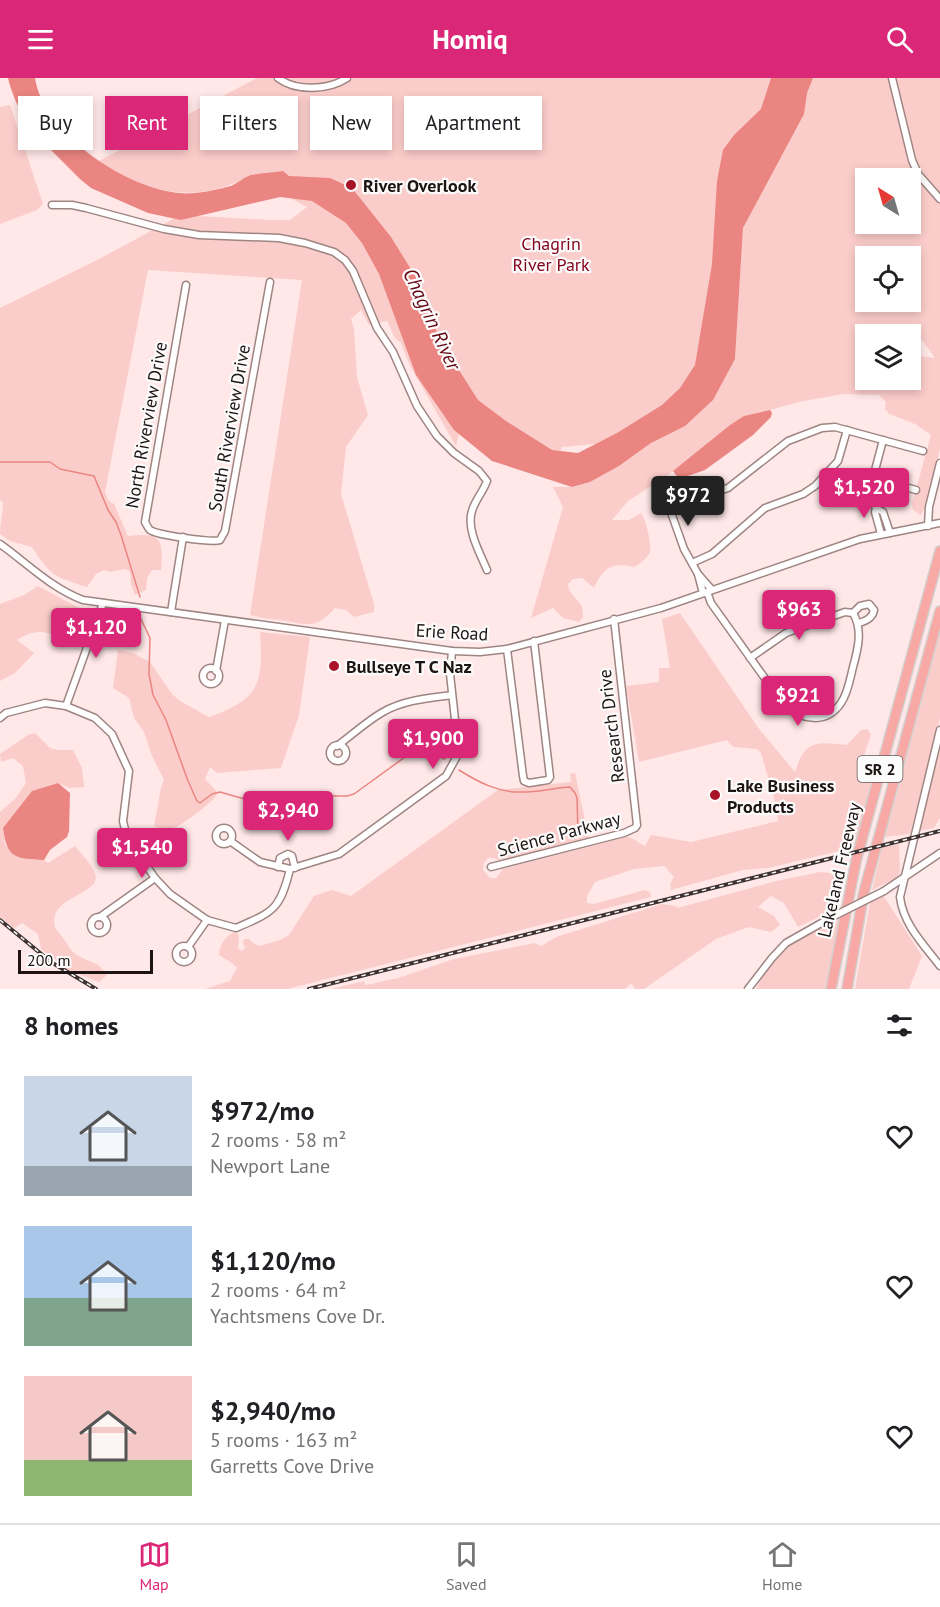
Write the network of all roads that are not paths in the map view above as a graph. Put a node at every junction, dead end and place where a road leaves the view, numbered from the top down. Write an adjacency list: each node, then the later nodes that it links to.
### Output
1 (278, 78): 2 (street)
2 (347, 78)
3 (892, 78): 4 (street)
4 (940, 199)
5 (52, 205): 25 (street)
6 (270, 282): 21 (street, South Riverview Drive)
7 (186, 285): 21 (street, North Riverview Drive)
8 (847, 430): 9 (street); 15 (street); 24 (street)
9 (883, 440): 10 (street); 12 (street)
10 (923, 451)
11 (940, 463): 18 (street)
12 (873, 478): 14 (street); 16 (street)
13 (662, 487): 15 (street)
14 (916, 490)
15 (669, 508): 24 (street)
16 (876, 508): 19 (street); 20 (street)
17 (940, 523): 18 (street, Erie Road)
18 (928, 526): 19 (street, Erie Road)
19 (890, 533): 20 (street, Erie Road)
20 (881, 534): 26 (street, Erie Road)
21 (183, 537): 29 (street)
22 (0, 544): 27 (street, Erie Road)
23 (940, 551): 57 (highway, Lakeland Freeway / SR 2)
24 (692, 563): 26 (street)
25 (487, 570)
26 (707, 592): 32 (street, Erie Road); 37 (street)
27 (103, 603): 29 (street, Erie Road); 40 (street)
28 (940, 611): 58 (highway, Lakeland Freeway / SR 2)
29 (171, 612): 31 (street, Erie Road)
30 (853, 613): 33 (street); 33 (street); 37 (street)
31 (225, 620): 36 (street, Erie Road); 38 (street)
32 (614, 620): 34 (street, Erie Road); 44 (street, Research Drive)
33 (859, 623): 37 (street)
34 (534, 641): 35 (street, Erie Road); 35 (street)
35 (507, 649): 36 (street, Erie Road)
36 (452, 651): 39 (street)
37 (750, 658)
38 (216, 671)
39 (452, 695): 43 (street); 49 (street)
40 (66, 706): 41 (street); 50 (street)
41 (0, 717)
42 (940, 730): 51 (street)
43 (337, 746)
44 (635, 828): 48 (street, Science Parkway)
45 (230, 842): 47 (street)
46 (940, 853): 51 (street)
47 (278, 867): 49 (street); 49 (street)
48 (491, 867)
49 (292, 868): 53 (street)
50 (155, 878): 52 (street); 53 (street)
51 (905, 878): 55 (street); 56 (street, bridge)
52 (100, 918)
53 (207, 920): 54 (street)
54 (188, 947)
55 (940, 966)
56 (748, 989)
57 (831, 989)
58 (848, 989)

